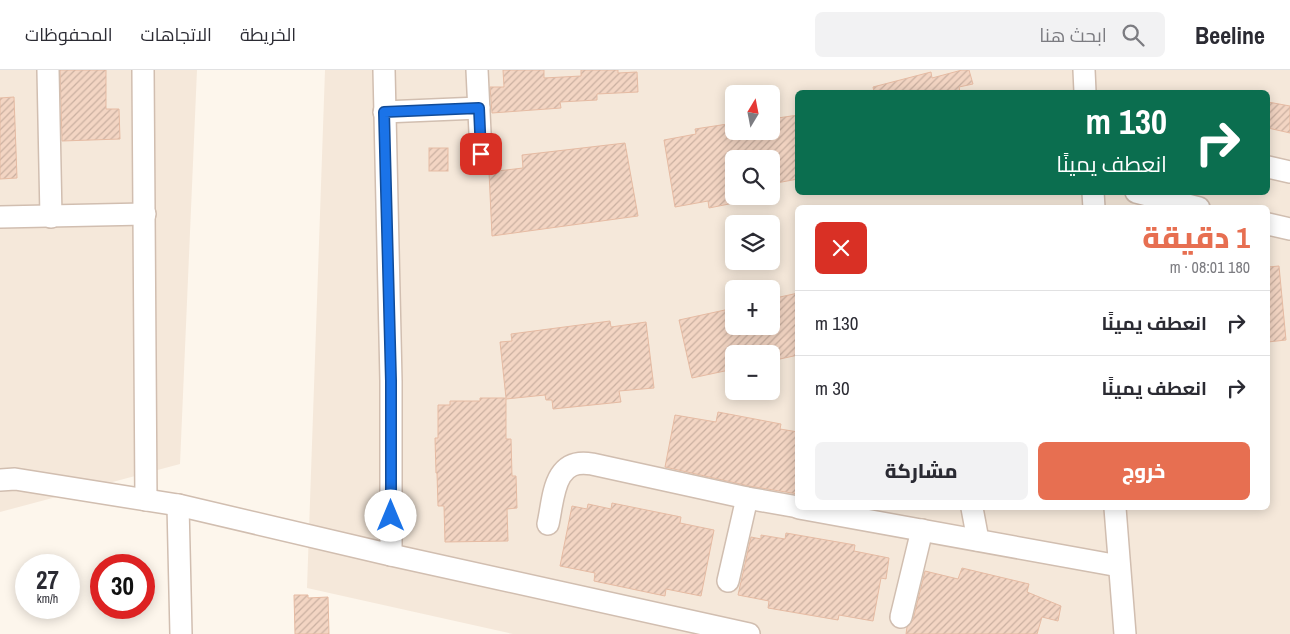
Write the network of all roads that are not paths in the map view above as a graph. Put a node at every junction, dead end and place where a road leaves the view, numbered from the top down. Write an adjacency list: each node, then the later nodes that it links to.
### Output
1 (48, 70): 15 (street)
2 (143, 70): 14 (street)
3 (384, 70): 8 (street)
4 (477, 70): 7 (street)
5 (1084, 70): 6 (street)
6 (1085, 90)
7 (479, 108): 8 (street); 9 (street)
8 (384, 112): 30 (street)
9 (481, 154)
10 (1270, 167): 11 (street)
11 (1290, 172)
12 (1148, 195): 13 (street)
13 (1187, 205)
14 (145, 214): 15 (street); 21 (street)
15 (51, 216): 16 (street)
16 (0, 217)
17 (1270, 224): 18 (street)
18 (1290, 229)
19 (0, 480): 21 (street)
20 (747, 498): 23 (street); 27 (street); 32 (street)
21 (146, 500): 22 (street)
22 (178, 505): 30 (street); 34 (street)
23 (795, 506)
24 (814, 510): 28 (street)
25 (972, 510): 29 (street)
26 (1115, 510): 31 (street)
27 (548, 524)
28 (922, 530): 29 (street); 33 (street)
29 (978, 540): 31 (street)
30 (391, 555): 35 (street)
31 (1119, 566): 36 (street)
32 (728, 581)
33 (901, 617)
34 (181, 634)
35 (749, 634)
36 (1125, 634)

